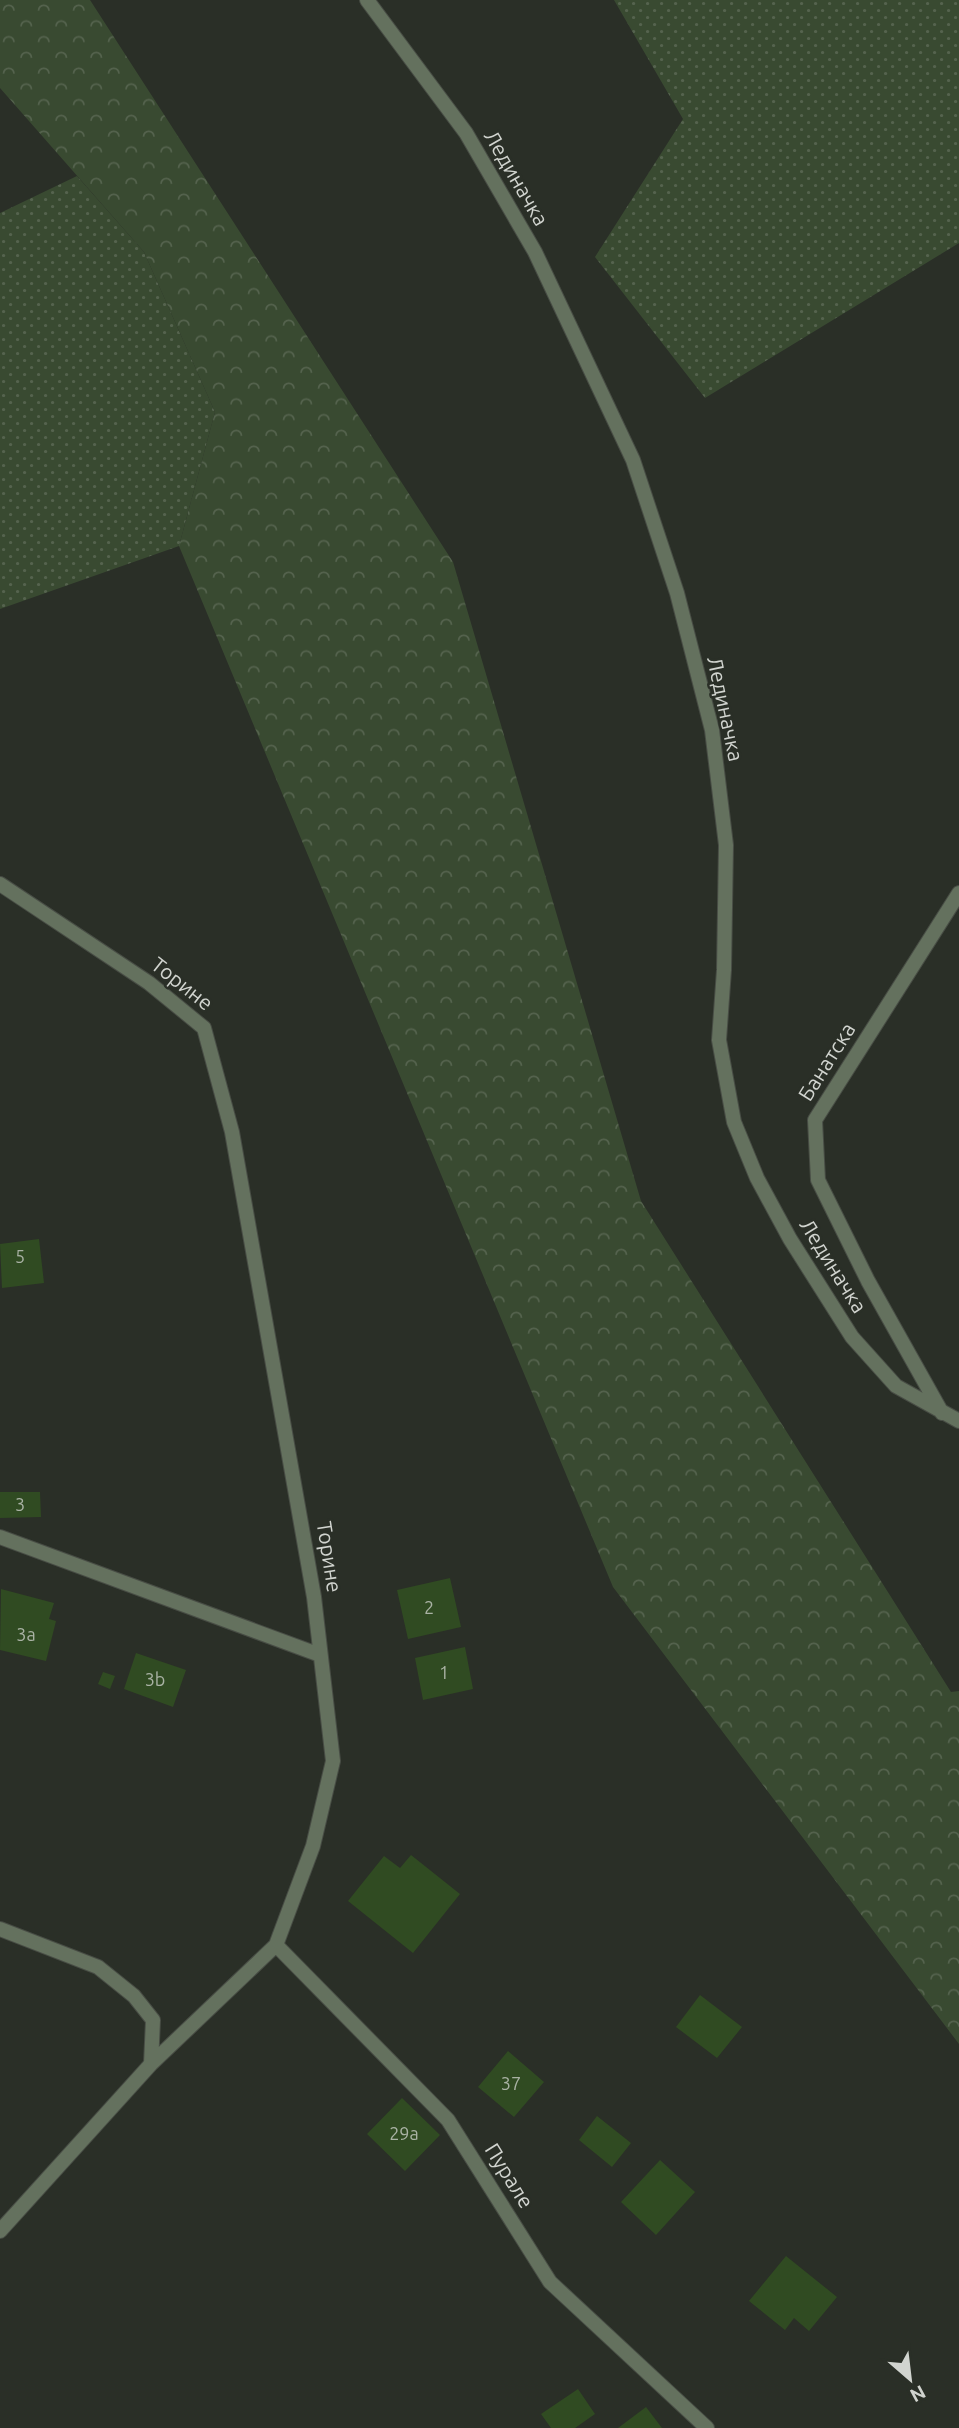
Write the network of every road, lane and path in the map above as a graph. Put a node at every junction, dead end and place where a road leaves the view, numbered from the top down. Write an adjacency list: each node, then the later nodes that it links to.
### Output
1 (367, 0): 4 (street, Лединачка)
2 (0, 884): 7 (street, Торине)
3 (959, 893): 4 (street, Банатска)
4 (942, 1414): 5 (street, Лединачка)
5 (959, 1422)
6 (0, 1537): 7 (street)
7 (320, 1655): 9 (street, Торине)
8 (0, 1929): 10 (street)
9 (276, 1945): 10 (street, Торине); 12 (street, Пурале)
10 (151, 2064): 11 (street)
11 (0, 2231)
12 (707, 2428)

